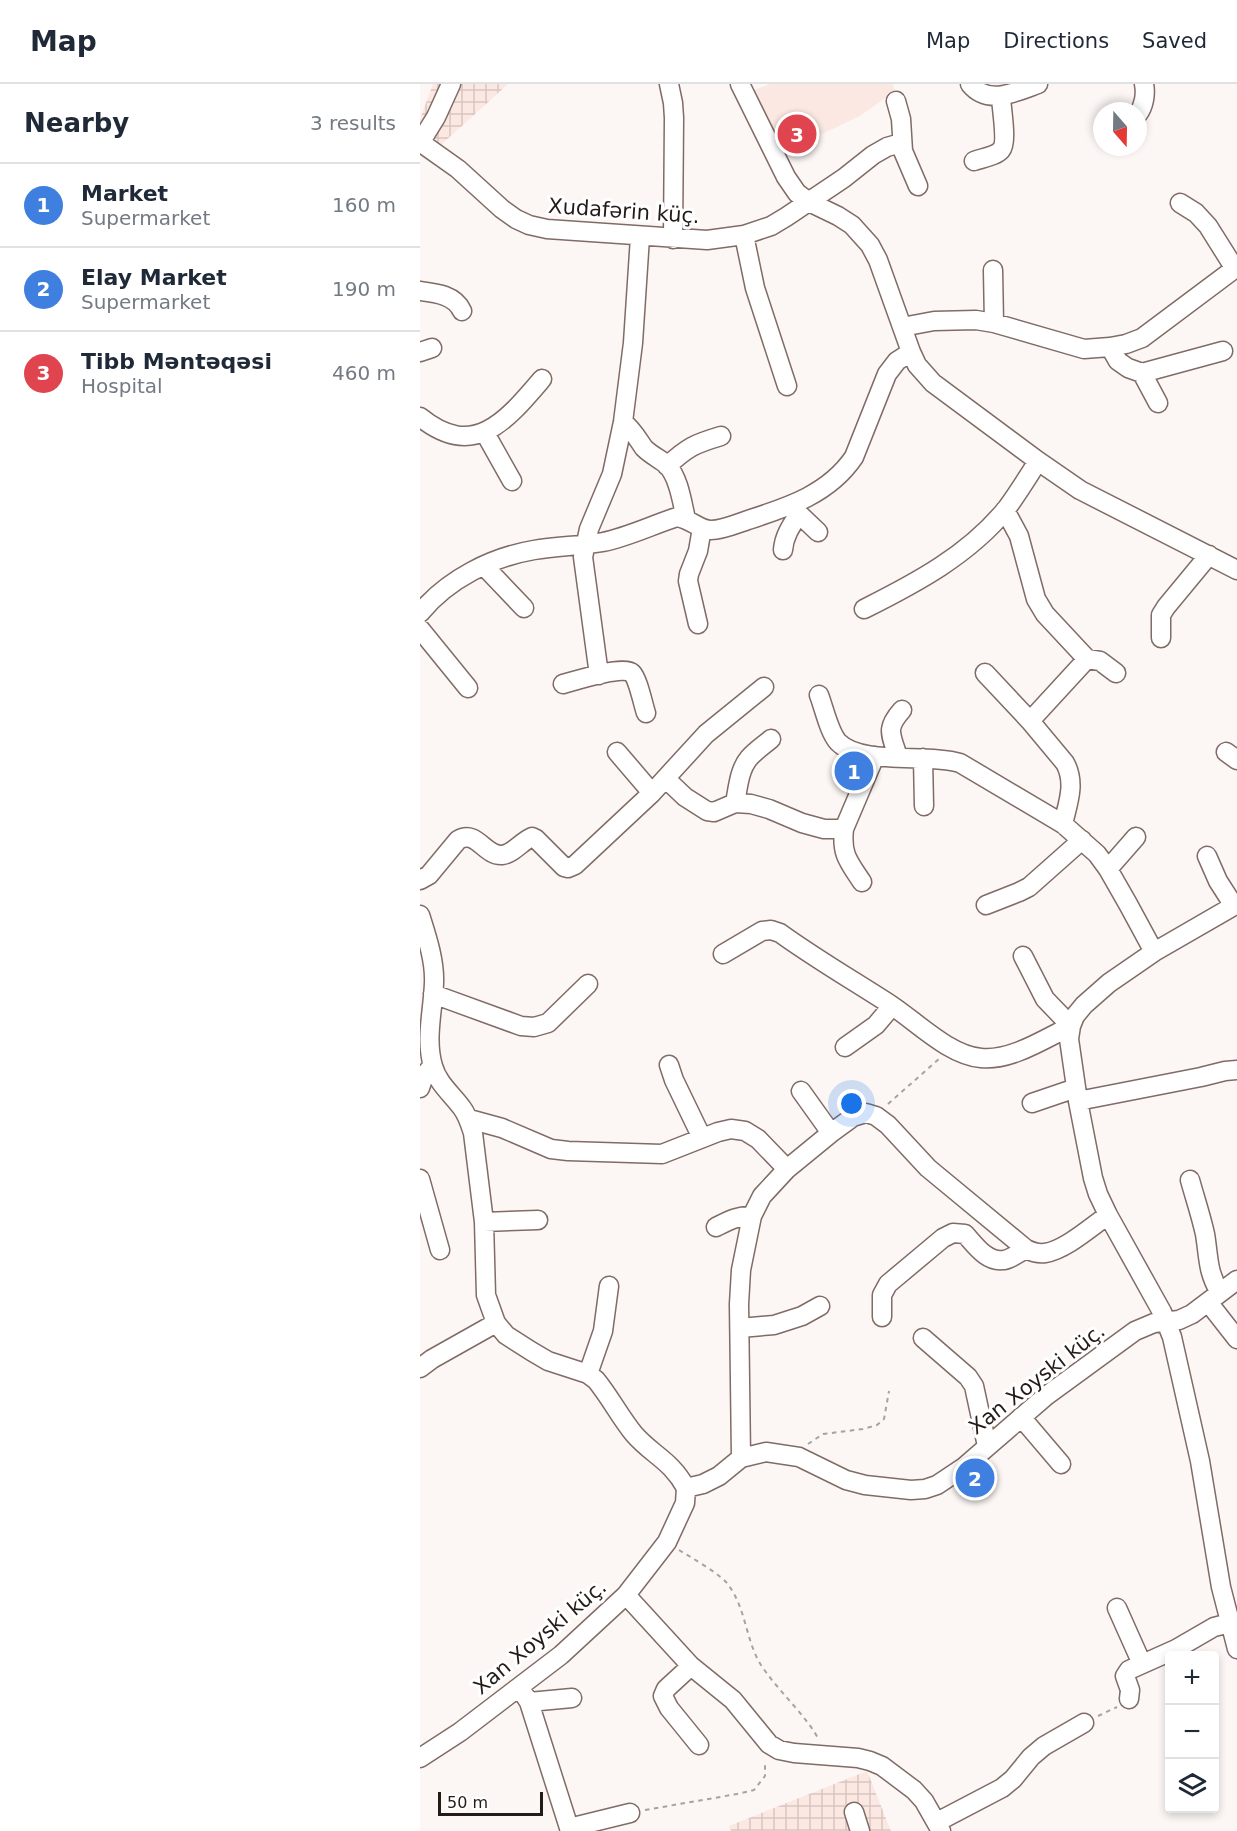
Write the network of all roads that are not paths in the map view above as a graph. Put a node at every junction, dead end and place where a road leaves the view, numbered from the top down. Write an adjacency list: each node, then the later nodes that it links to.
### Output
1 (451, 84): 10 (street)
2 (669, 84): 18 (street)
3 (740, 84): 14 (street)
4 (970, 84): 7 (street)
5 (1038, 84): 7 (street)
6 (1144, 84): 9 (street)
7 (1001, 96): 12 (street)
8 (896, 101): 11 (street)
9 (1144, 102)
10 (420, 142): 17 (street, Xudafərin küç.)
11 (901, 143): 13 (street); 14 (street, Xudafərin küç.)
12 (974, 161)
13 (918, 186)
14 (809, 202): 16 (street, Xudafərin küç.); 24 (street)
15 (1180, 203): 19 (street)
16 (744, 235): 18 (street, Xudafərin küç.); 30 (street)
17 (640, 237): 18 (street, Xudafərin küç.); 33 (street)
18 (673, 239)
19 (1236, 268): 25 (street)
20 (993, 270): 23 (street)
21 (420, 291): 22 (street)
22 (462, 311)
23 (994, 323): 24 (street); 25 (street)
24 (902, 327): 27 (street)
25 (1110, 347): 28 (street)
26 (1223, 351): 28 (street)
27 (910, 352): 36 (street); 39 (street)
28 (1142, 373): 31 (street)
29 (542, 379): 34 (street)
30 (787, 386)
31 (1158, 403)
32 (420, 417): 34 (street)
33 (623, 422): 37 (street); 44 (street)
34 (484, 433): 38 (street)
35 (721, 436): 37 (street)
36 (1038, 461): 40 (street); 46 (street)
37 (667, 466): 41 (street)
38 (512, 481)
39 (796, 509): 42 (street); 43 (street); 45 (street)
40 (1005, 510): 50 (street); 55 (street)
41 (686, 519): 42 (street); 44 (street)
42 (702, 528): 52 (street)
43 (818, 532)
44 (585, 544): 47 (street); 58 (street)
45 (783, 550)
46 (1209, 555): 48 (street); 54 (street)
47 (484, 566): 49 (street); 51 (street)
48 (1237, 570)
49 (524, 608)
50 (864, 609)
51 (420, 613)
52 (698, 624)
53 (420, 629): 61 (street)
54 (1161, 638)
55 (1087, 659): 57 (street); 65 (street)
56 (985, 673): 65 (street)
57 (1116, 673)
58 (598, 675): 59 (street); 64 (street)
59 (562, 684)
60 (764, 687): 71 (street)
61 (468, 688)
62 (819, 695): 68 (street)
63 (902, 710): 69 (street)
64 (646, 713)
65 (1030, 721): 75 (street)
66 (771, 740): 73 (street)
67 (617, 752): 72 (street)
68 (875, 756): 69 (street); 76 (street)
69 (898, 757): 70 (street)
70 (923, 758): 74 (street); 75 (street)
71 (666, 779): 72 (street); 73 (street)
72 (652, 793): 81 (street)
73 (735, 803): 76 (street)
74 (924, 806)
75 (1063, 824): 78 (street)
76 (844, 829): 82 (street)
77 (1136, 837): 80 (street)
78 (1082, 840): 80 (street); 83 (street)
79 (1207, 856): 84 (street)
80 (1108, 870): 86 (street)
81 (420, 880)
82 (862, 882)
83 (986, 905)
84 (1236, 905): 86 (street)
85 (420, 915): 90 (street)
86 (1154, 952): 92 (street)
87 (723, 954): 91 (street)
88 (1023, 956): 92 (street)
89 (588, 984): 90 (street)
90 (433, 994): 95 (street)
91 (892, 1006): 92 (street); 93 (street)
92 (1071, 1026): 99 (street)
93 (844, 1047)
94 (669, 1065): 103 (street)
95 (432, 1066): 97 (street); 101 (street)
96 (1237, 1070): 99 (street)
97 (420, 1088)
98 (801, 1091): 102 (street)
99 (1077, 1095): 100 (street); 107 (street)
100 (1032, 1103)
101 (469, 1119): 103 (street); 110 (street)
102 (831, 1133): 104 (street); 112 (street)
103 (702, 1138): 104 (street)
104 (787, 1169): 108 (street)
105 (420, 1179): 113 (street)
106 (1190, 1180): 116 (street)
107 (1108, 1215): 112 (street); 119 (street)
108 (752, 1216): 111 (street); 121 (street)
109 (538, 1220): 110 (street)
110 (484, 1222): 120 (street)
111 (716, 1227)
112 (1026, 1249): 118 (street)
113 (440, 1250)
114 (1237, 1280): 116 (street, Xan Xoyski küç.)
115 (609, 1286): 125 (street)
116 (1214, 1297): 119 (street, Xan Xoyski küç.); 123 (street)
117 (820, 1306): 121 (street)
118 (882, 1317)
119 (1167, 1322): 126 (street, Xan Xoyski küç.); 133 (street)
120 (496, 1323): 124 (street); 125 (street)
121 (740, 1328): 128 (street)
122 (923, 1338): 127 (street)
123 (1237, 1340)
124 (420, 1368)
125 (588, 1374): 130 (street)
126 (1021, 1417): 127 (street, Xan Xoyski küç.); 129 (street)
127 (987, 1446): 128 (street, Xan Xoyski küç.)
128 (741, 1458): 130 (street, Xan Xoyski küç.)
129 (1061, 1464)
130 (686, 1488): 131 (street, Xan Xoyski küç.)
131 (626, 1595): 136 (street); 137 (street, Xan Xoyski küç.)
132 (1117, 1608): 135 (street)
133 (1230, 1623): 134 (street); 135 (street)
134 (1237, 1649)
135 (1142, 1664): 139 (street)
136 (691, 1666): 141 (street); 145 (street)
137 (524, 1694): 138 (street); 142 (street, Xan Xoyski küç.); 146 (street)
138 (572, 1698)
139 (1129, 1699)
140 (1084, 1723): 145 (street)
141 (699, 1745)
142 (420, 1758)
143 (854, 1812): 147 (street)
144 (630, 1813): 146 (street)
145 (939, 1826)
146 (569, 1830)
147 (860, 1831)

